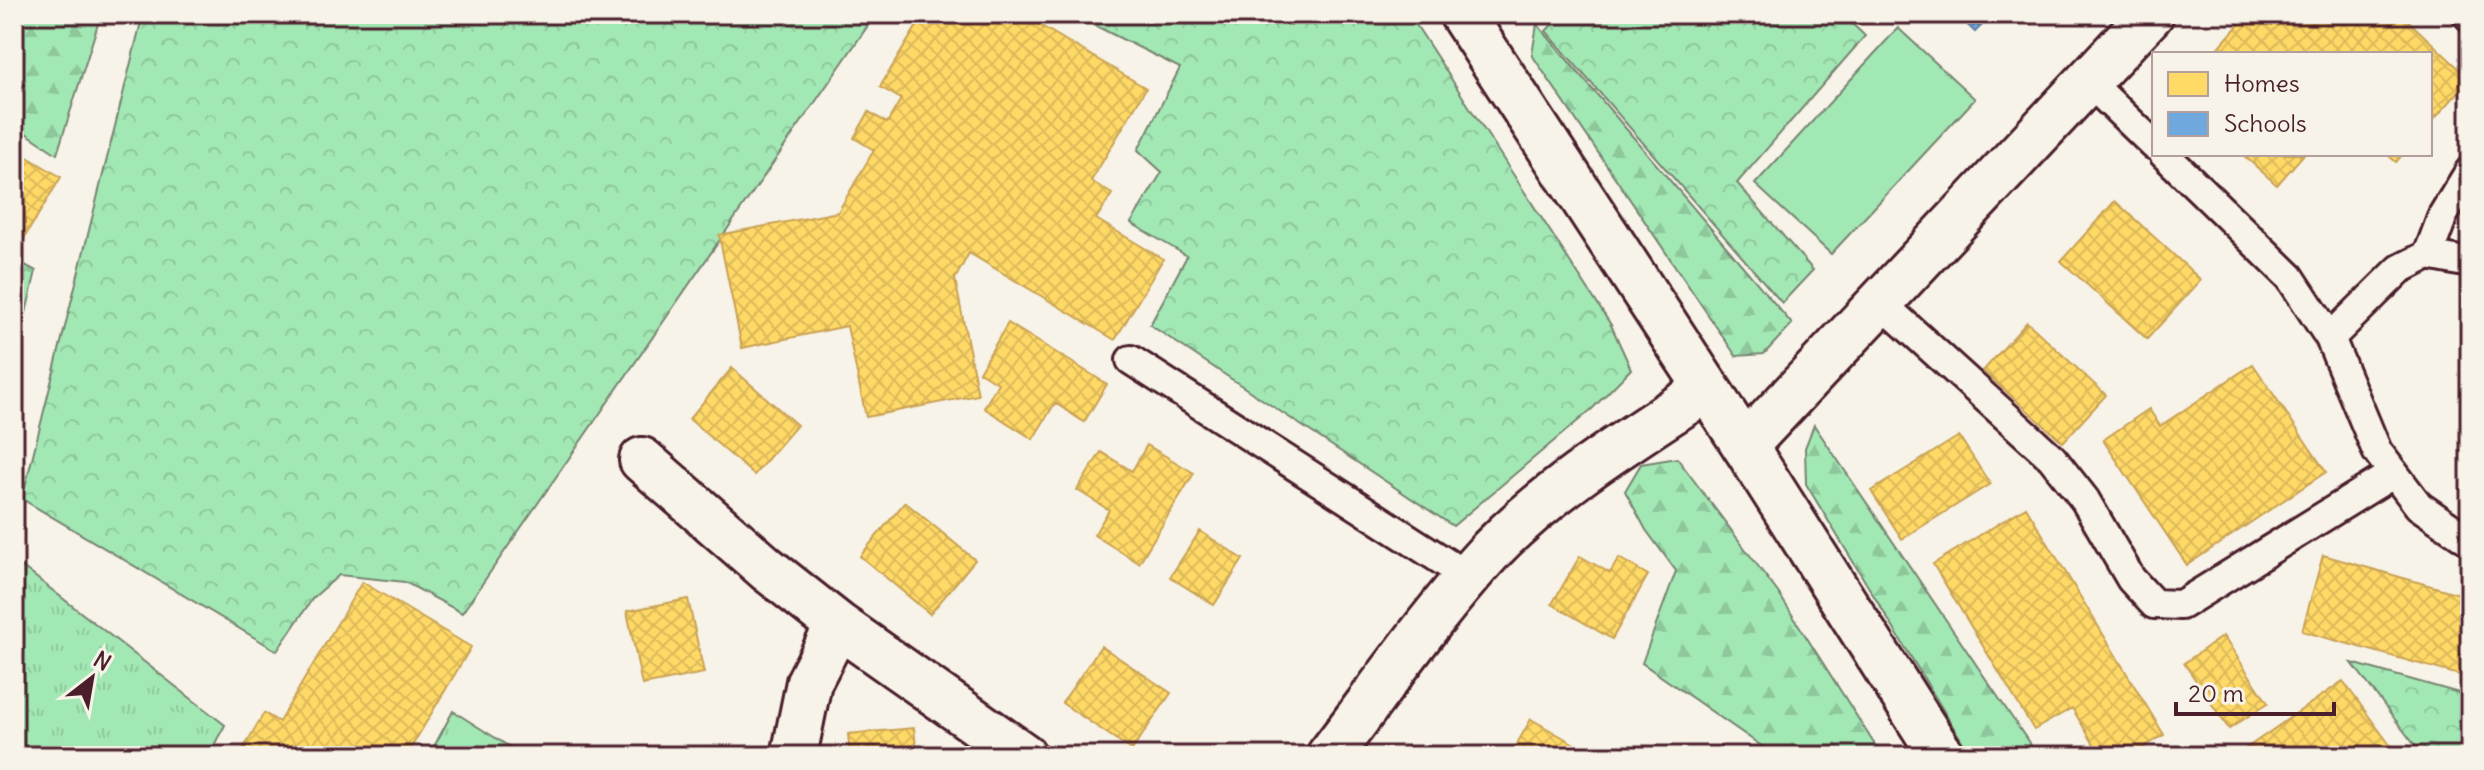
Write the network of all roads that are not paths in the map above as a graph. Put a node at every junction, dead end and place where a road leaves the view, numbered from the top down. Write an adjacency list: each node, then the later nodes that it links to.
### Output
1 (1462, 14): 12 (street)
2 (2151, 14): 3 (street)
3 (2088, 81): 4 (lane); 9 (street)
4 (2152, 143)
5 (2166, 156): 10 (lane)
6 (2470, 171): 7 (lane)
7 (2428, 255): 8 (lane); 10 (lane)
8 (2470, 263)
9 (1880, 302): 13 (street); 15 (lane)
10 (2330, 338): 15 (lane)
11 (1131, 360): 17 (lane)
12 (1705, 390): 13 (street); 17 (street)
13 (1745, 446): 22 (street)
14 (642, 460): 18 (street)
15 (2394, 473): 16 (lane)
16 (2470, 541)
17 (1468, 577): 21 (street)
18 (838, 625): 19 (street); 20 (street)
19 (794, 756)
20 (1024, 756)
21 (1329, 756)
22 (1942, 756)

